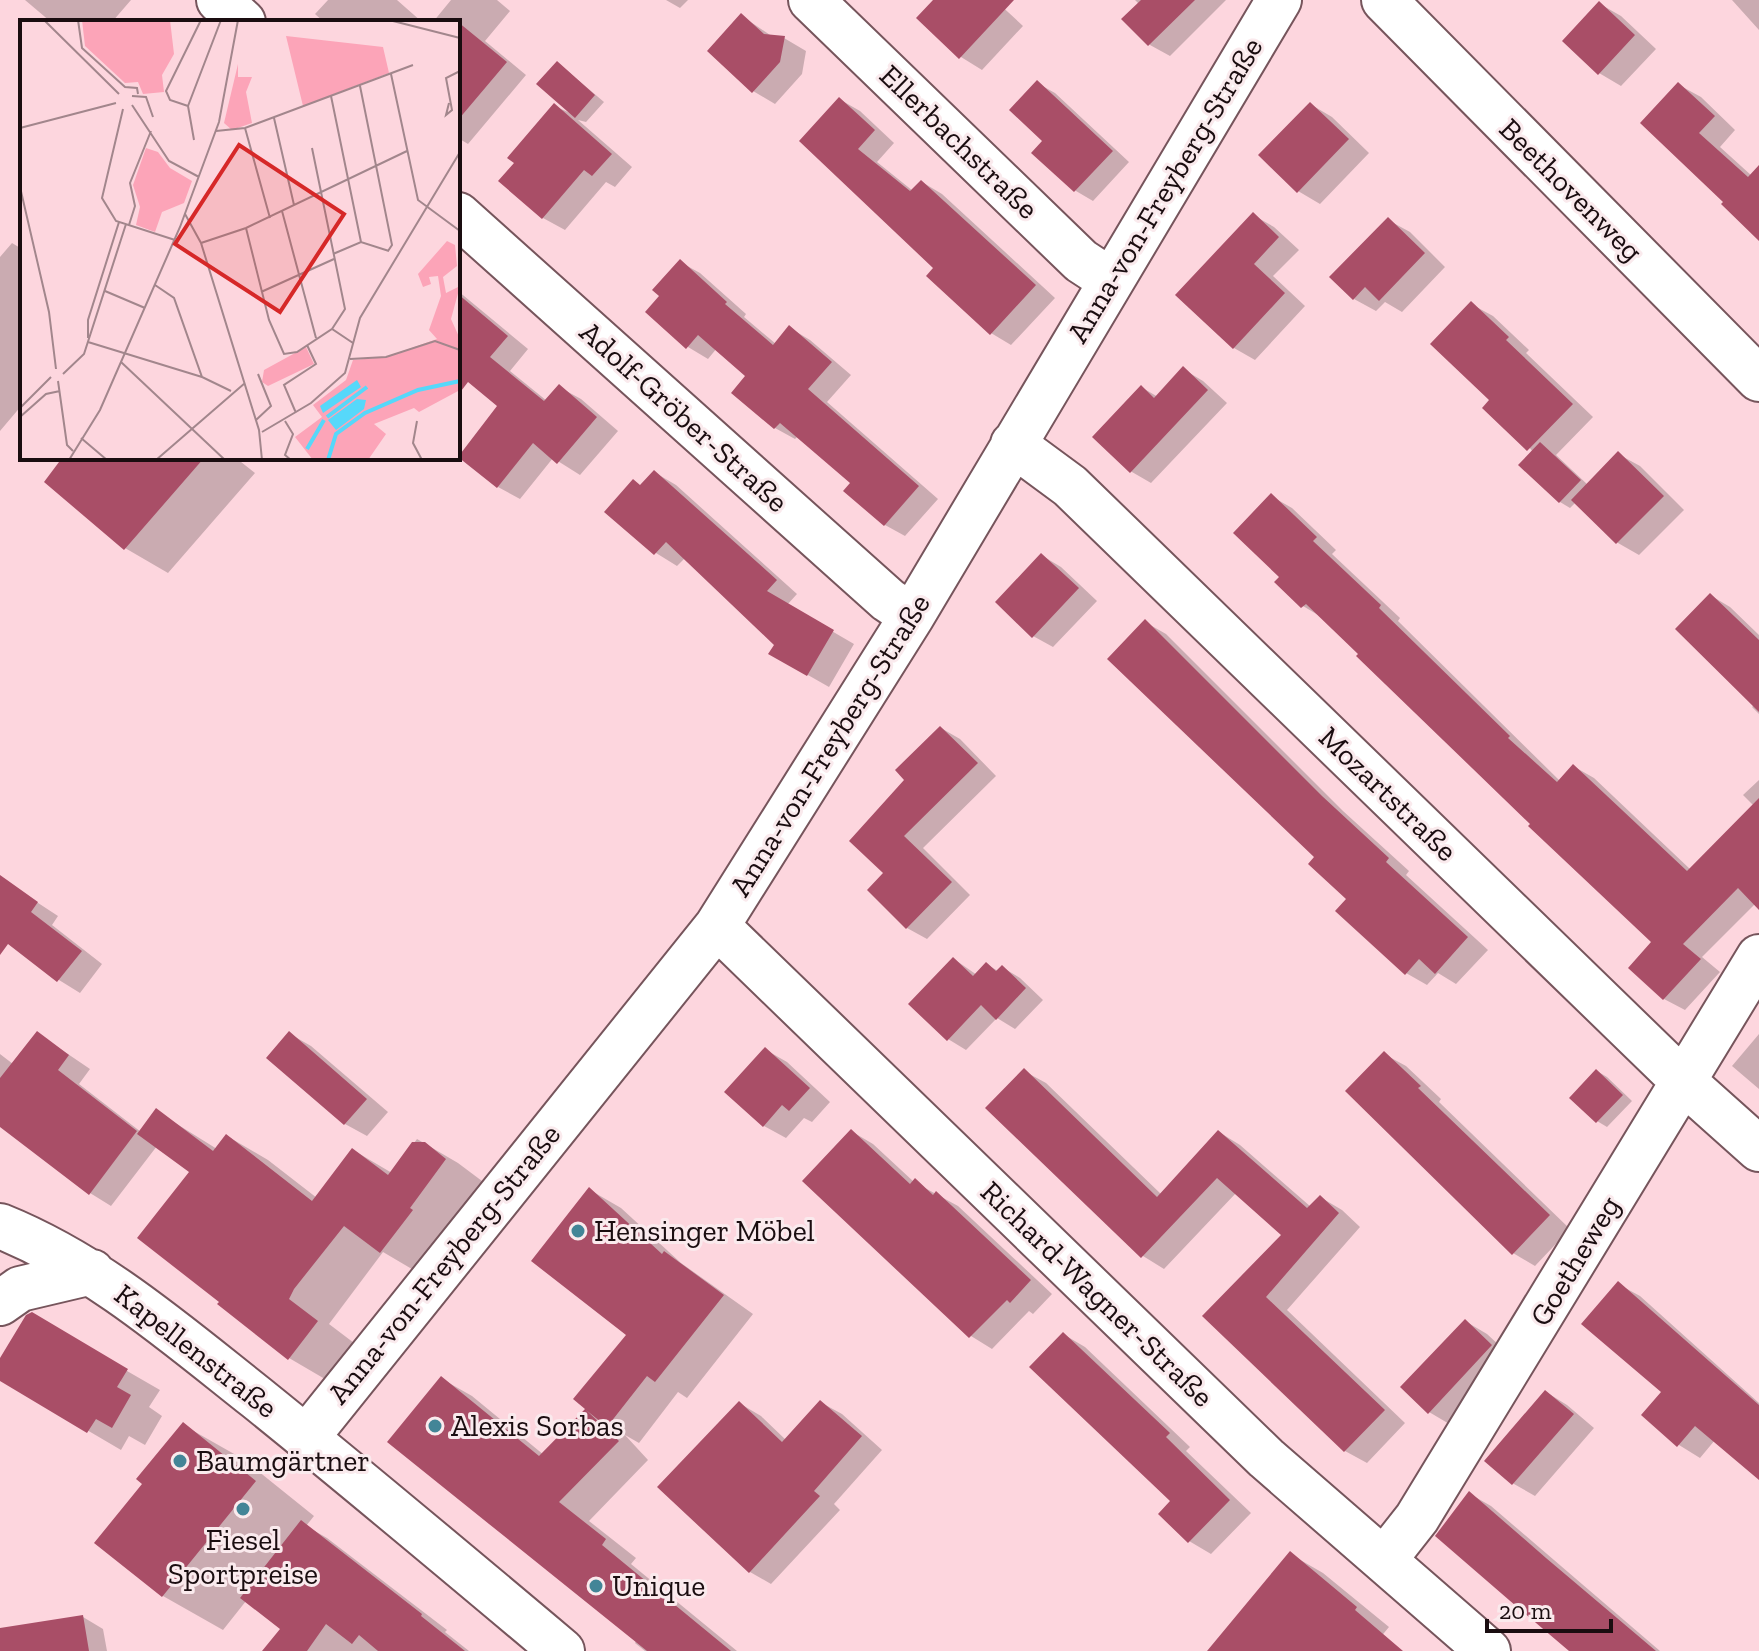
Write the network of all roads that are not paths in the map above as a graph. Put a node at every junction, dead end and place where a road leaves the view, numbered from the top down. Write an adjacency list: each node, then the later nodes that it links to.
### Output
1 (219, 0): 5 (street)
2 (811, 0): 7 (street, Ellerbachstraße)
3 (1279, 0): 7 (street, Anna-von-Freyberg-Straße)
4 (1384, 0): 8 (street, Beethovenweg)
5 (241, 20)
6 (460, 217): 10 (street, Adolf-Gröber-Straße)
7 (1110, 280): 9 (street, Anna-von-Freyberg-Straße)
8 (1759, 379)
9 (1013, 444): 10 (street, Anna-von-Freyberg-Straße); 13 (street, Mozartstraße)
10 (912, 616): 11 (street, Anna-von-Freyberg-Straße)
11 (717, 926): 18 (street, Anna-von-Freyberg-Straße); 19 (street, Richard-Wagner-Straße)
12 (1759, 957): 13 (street, Goetheweg)
13 (1684, 1082): 14 (street, Mozartstraße); 19 (street, Goetheweg)
14 (1759, 1149)
15 (0, 1226): 16 (street, Kapellenstraße)
16 (92, 1272): 17 (street); 18 (street, Kapellenstraße)
17 (0, 1303)
18 (306, 1438): 20 (street, Kapellenstraße)
19 (1384, 1560): 21 (street, Richard-Wagner-Straße)
20 (562, 1651)
21 (1488, 1651)

